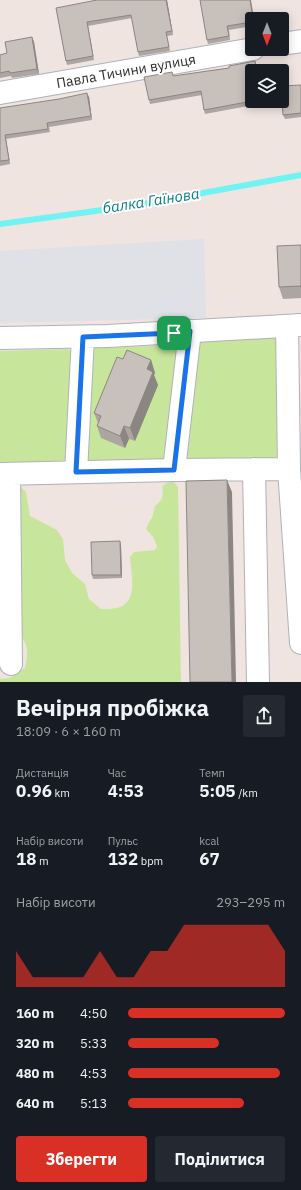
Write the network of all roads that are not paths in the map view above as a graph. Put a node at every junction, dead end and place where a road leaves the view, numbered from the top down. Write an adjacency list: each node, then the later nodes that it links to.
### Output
1 (301, 41): 2 (street)
2 (289, 43)
3 (245, 50): 4 (street, Павла Тичини вулиця)
4 (0, 93)
5 (294, 326): 6 (street); 10 (street)
6 (190, 331): 7 (street); 11 (street)
7 (83, 337): 8 (street); 12 (street)
8 (0, 338)
9 (254, 469): 10 (street); 11 (street); 16 (street)
10 (289, 469): 14 (street)
11 (174, 470): 12 (street)
12 (76, 472): 13 (street)
13 (4, 474): 15 (street)
14 (301, 643)
15 (11, 664)
16 (258, 682)

